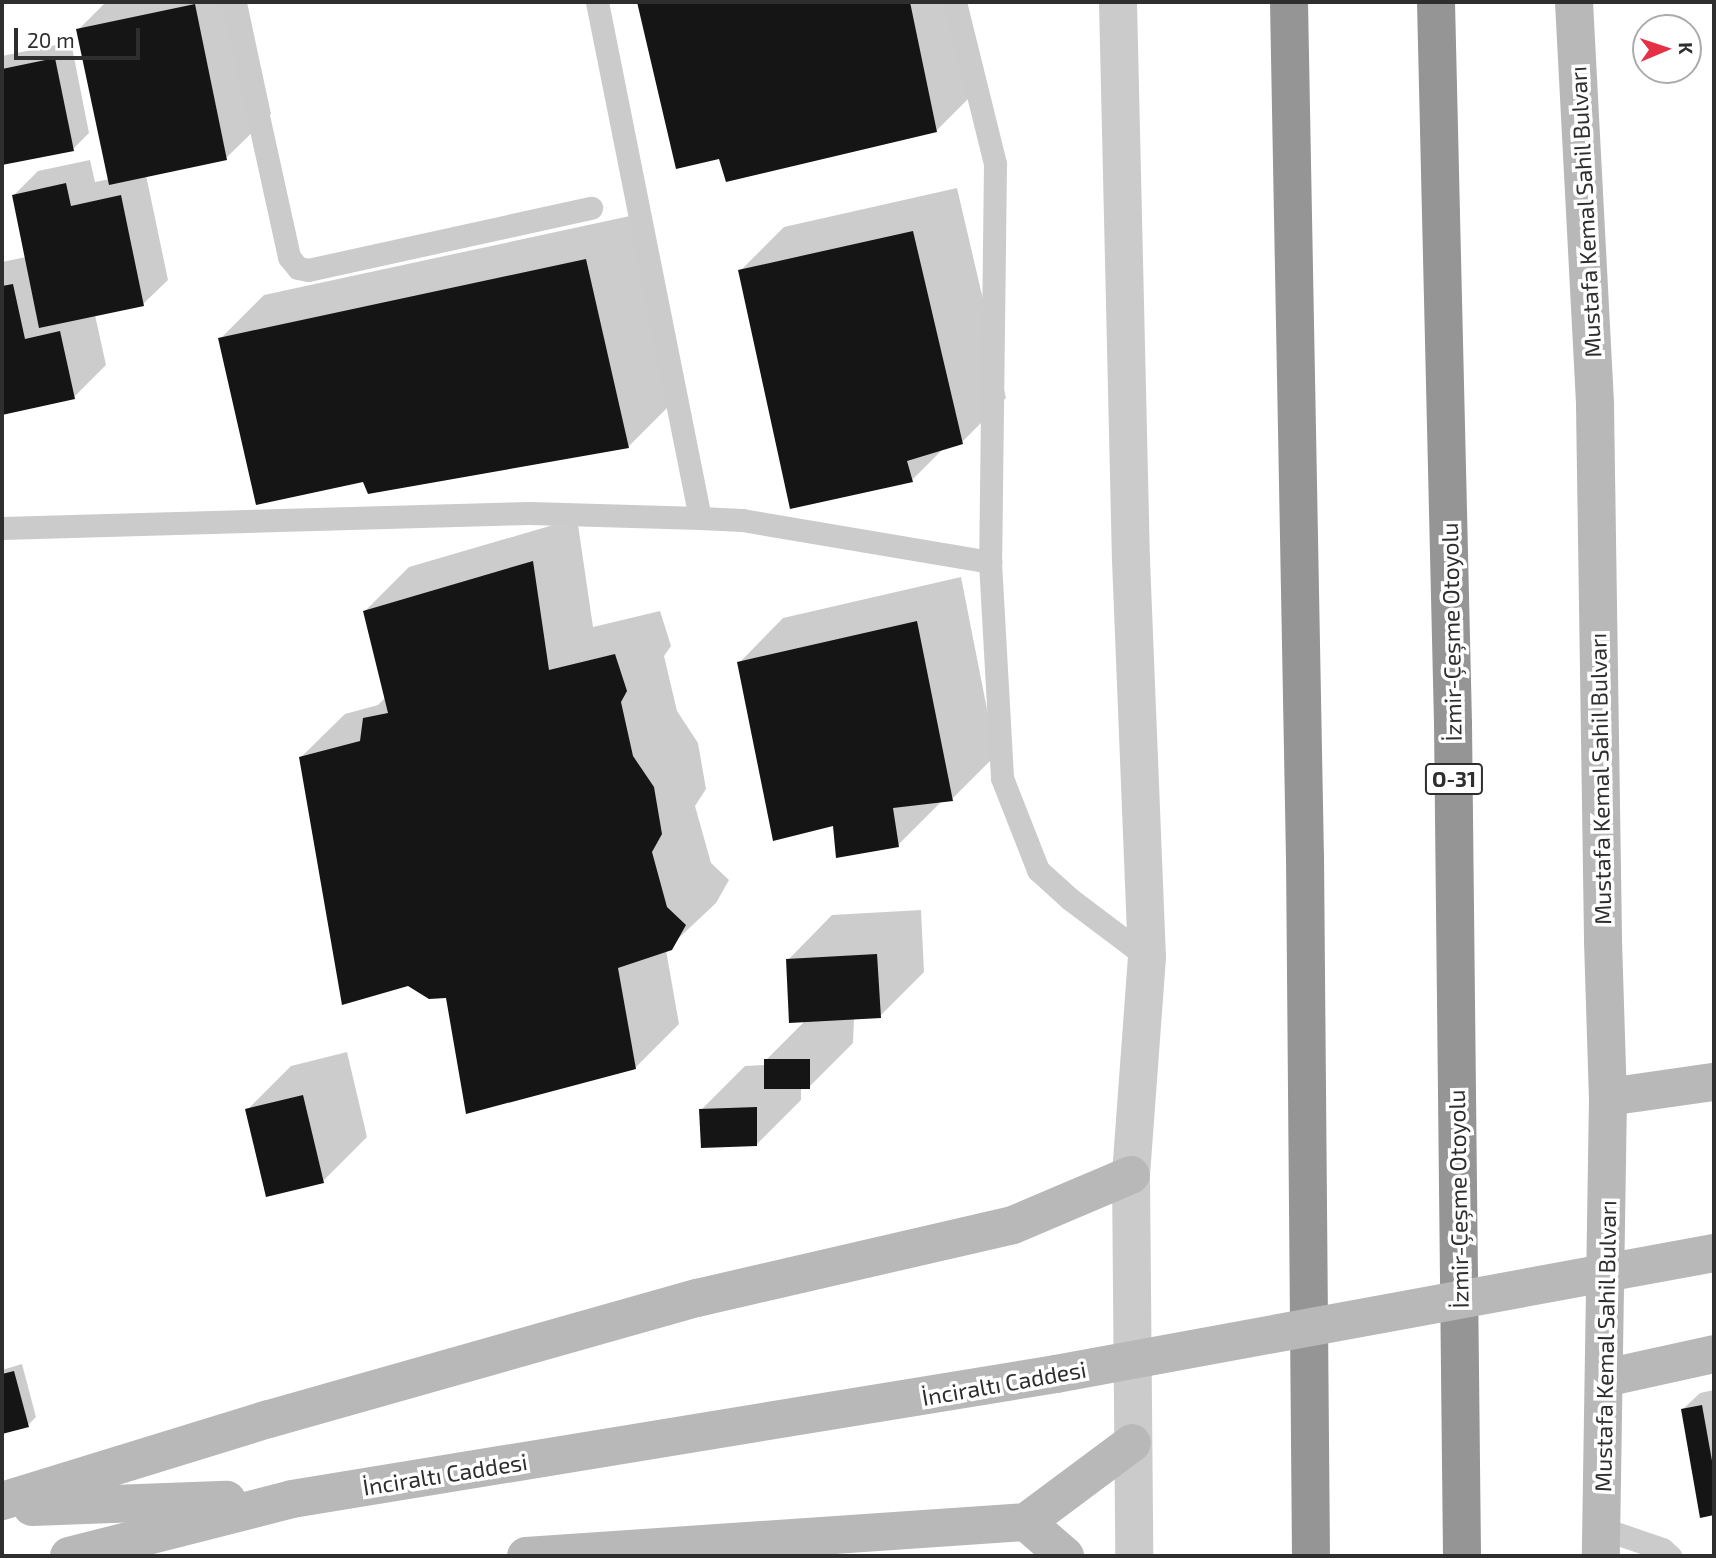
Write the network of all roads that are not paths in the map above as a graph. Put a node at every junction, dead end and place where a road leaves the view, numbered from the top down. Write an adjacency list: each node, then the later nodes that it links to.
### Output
1 (233, 2): 8 (lane)
2 (597, 2): 9 (lane)
3 (955, 2): 11 (lane)
4 (1118, 2): 12 (street)
5 (1289, 2): 31 (highway)
6 (1436, 2): 32 (highway, İzmir-Çeşme Otoyolu / O-31)
7 (1574, 2): 14 (main road, Mustafa Kemal Sahil Bulvarı)
8 (591, 208)
9 (700, 518): 10 (lane); 11 (lane)
10 (2, 528)
11 (990, 562): 12 (lane)
12 (1147, 957): 15 (street)
13 (1714, 1082): 14 (main road)
14 (1608, 1097): 18 (main road, Mustafa Kemal Sahil Bulvarı)
15 (1131, 1175): 19 (street); 22 (main road)
16 (1714, 1253): 20 (main road, İnciraltı Caddesi, bridge)
17 (1714, 1354): 18 (main road)
18 (1605, 1378): 25 (main road, Mustafa Kemal Sahil Bulvarı)
19 (1132, 1443): 21 (street); 24 (main road)
20 (292, 1499): 23 (main road); 26 (main road)
21 (1134, 1500): 29 (street); 30 (street)
22 (2, 1501)
23 (2, 1508)
24 (1026, 1522): 27 (main road); 28 (main road)
25 (1601, 1542): 33 (lane)
26 (69, 1556)
27 (526, 1556)
28 (1065, 1556)
29 (1113, 1556)
30 (1134, 1556)
31 (1311, 1556)
32 (1462, 1556)
33 (1670, 1556)

